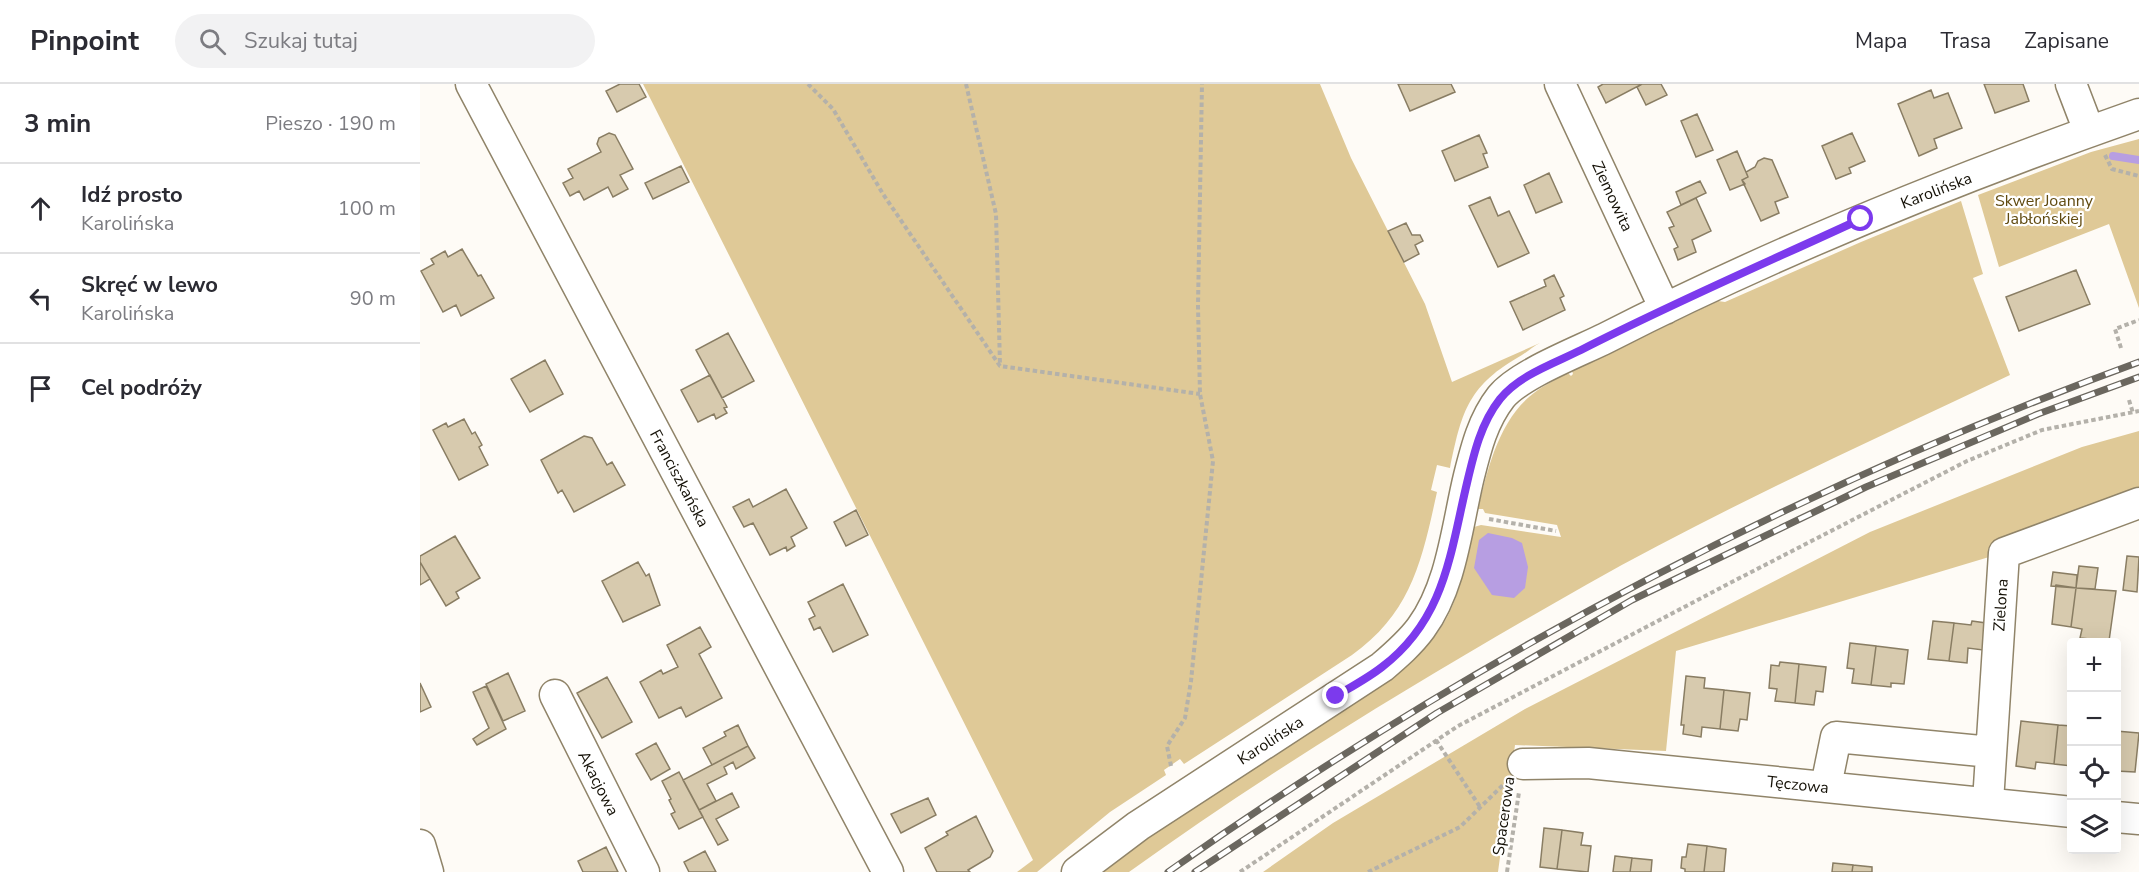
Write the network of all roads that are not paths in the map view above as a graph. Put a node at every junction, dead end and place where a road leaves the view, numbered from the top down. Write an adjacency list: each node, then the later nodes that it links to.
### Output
1 (471, 84): 19 (street, Franciszkańska)
2 (1560, 84): 6 (street, Ziemowita)
3 (2071, 84): 5 (street)
4 (2139, 114): 5 (street, Karolińska)
5 (2093, 130): 6 (street, Karolińska)
6 (1665, 309): 20 (street, Karolińska)
7 (2139, 503): 9 (street, Zielona)
8 (555, 695): 18 (street, Akacjowa)
9 (1991, 752): 11 (street); 12 (street, Zielona)
10 (1523, 764): 11 (street, Tęczowa)
11 (1826, 786): 12 (street, Tęczowa)
12 (1988, 802): 13 (street, Tęczowa)
13 (2067, 811)
14 (2121, 817): 15 (street)
15 (2139, 819)
16 (420, 845): 17 (street)
17 (428, 872)
18 (644, 872)
19 (888, 872)
20 (1077, 872)

